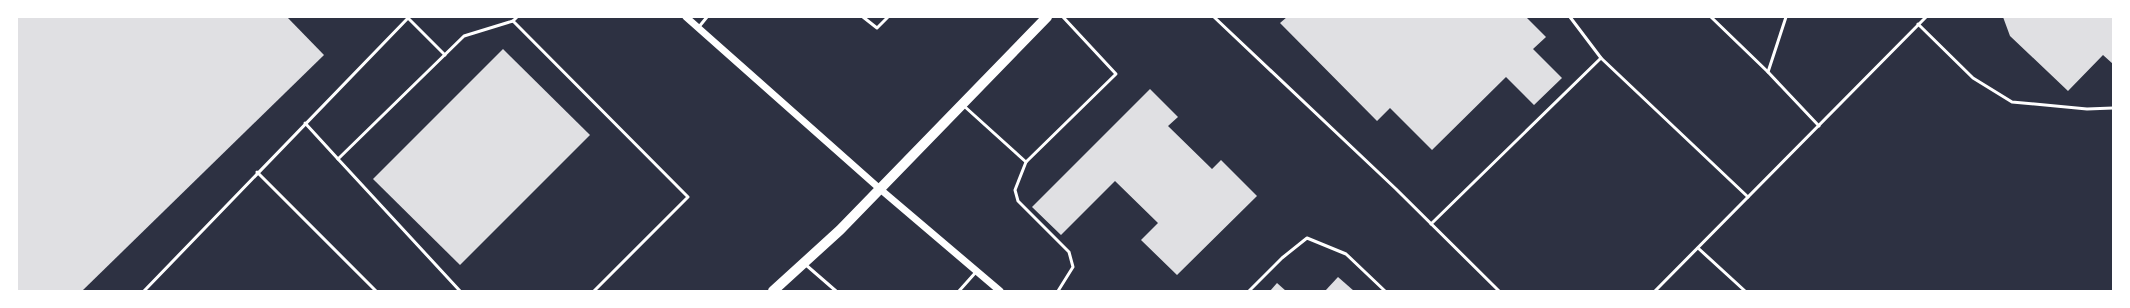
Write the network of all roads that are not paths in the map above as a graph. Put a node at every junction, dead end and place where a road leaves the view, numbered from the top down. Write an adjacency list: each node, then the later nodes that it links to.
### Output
1 (408, 17): 17 (lane); 22 (lane)
2 (517, 17): 14 (lane)
3 (686, 17): 16 (street)
4 (707, 17): 16 (lane)
5 (863, 17): 6 (lane)
6 (888, 17)
7 (1048, 17): 20 (main road)
8 (1063, 17): 25 (lane)
9 (1214, 17): 29 (lane)
10 (1570, 17): 18 (lane)
11 (1711, 17): 19 (lane)
12 (1786, 17): 19 (lane)
13 (1926, 17): 15 (lane)
14 (513, 21): 17 (lane); 36 (lane)
15 (1918, 24): 21 (lane); 23 (lane)
16 (698, 28): 27 (street)
17 (445, 55): 24 (lane)
18 (1601, 58): 28 (lane); 29 (lane)
19 (1768, 72): 23 (lane)
20 (962, 104): 25 (lane); 27 (main road)
21 (2113, 108)
22 (305, 123): 24 (lane); 26 (lane)
23 (1819, 126): 28 (lane)
24 (338, 159): 35 (lane)
25 (1026, 162): 41 (lane)
26 (257, 172): 33 (lane); 34 (lane)
27 (880, 189): 31 (main road); 32 (street)
28 (1748, 197): 30 (lane)
29 (1431, 224): 44 (lane)
30 (1698, 248): 45 (lane); 46 (lane)
31 (803, 263): 37 (main road); 38 (lane)
32 (977, 271): 39 (lane); 40 (street)
33 (144, 291)
34 (376, 291)
35 (460, 291)
36 (594, 291)
37 (773, 291)
38 (836, 291)
39 (959, 291)
40 (1000, 291)
41 (1058, 291)
42 (1249, 291): 43 (lane)
43 (1385, 291)
44 (1499, 291)
45 (1655, 291)
46 (1745, 291)

